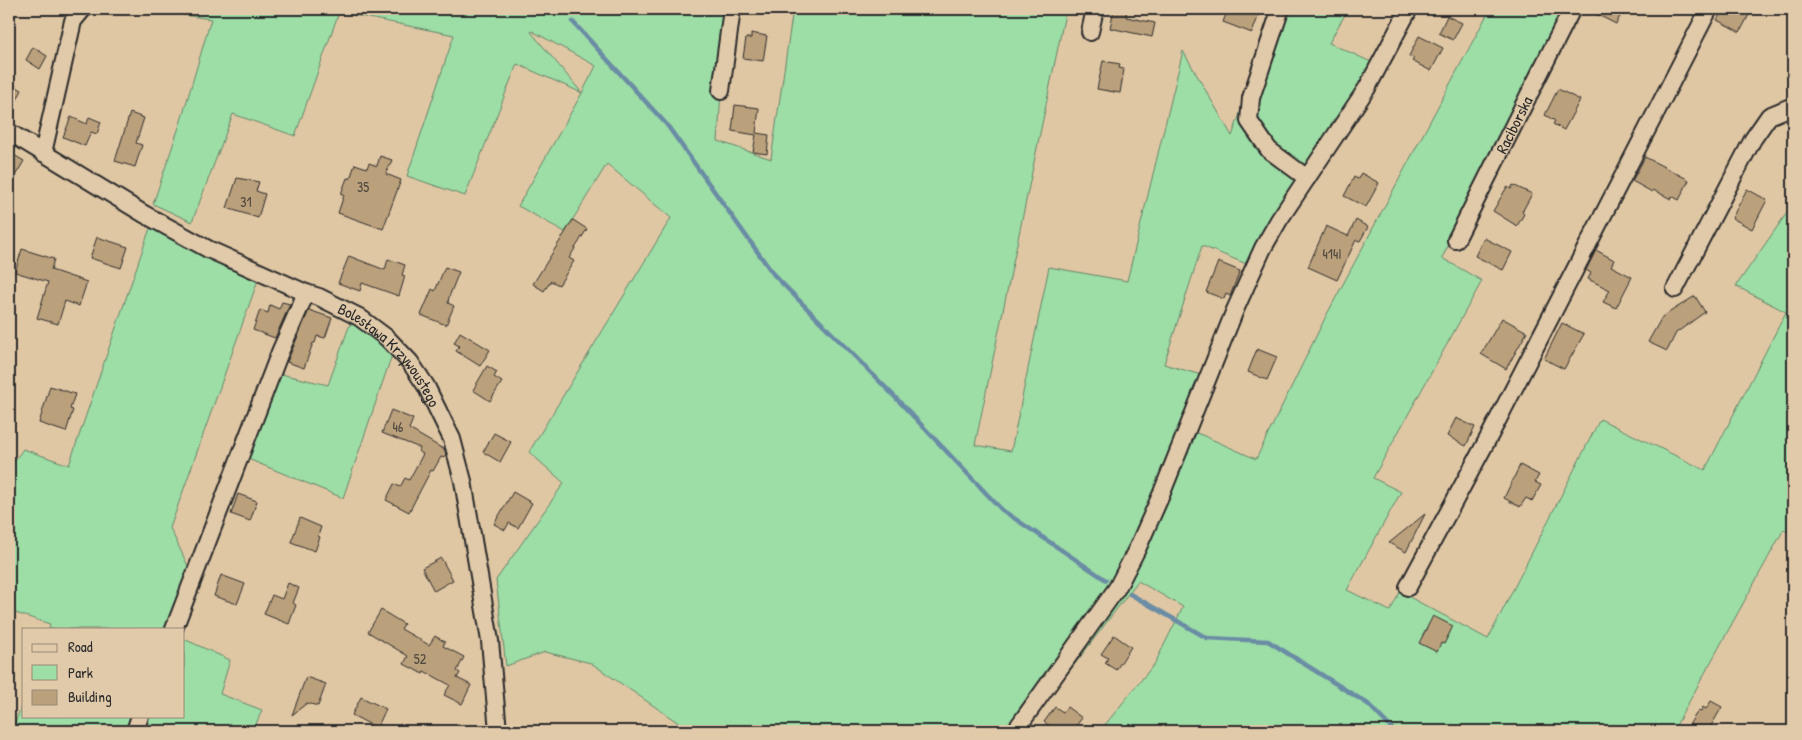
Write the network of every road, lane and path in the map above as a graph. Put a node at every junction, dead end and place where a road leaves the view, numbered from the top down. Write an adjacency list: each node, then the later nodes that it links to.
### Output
1 (83, 9): 12 (street)
2 (732, 9): 9 (street)
3 (1096, 9): 8 (street)
4 (1409, 9): 13 (street)
5 (1572, 9): 14 (street, Raciborska)
6 (1709, 9): 17 (street)
7 (1280, 12): 13 (street)
8 (1090, 32)
9 (721, 91)
10 (1793, 106): 15 (street)
11 (9, 132): 12 (street, Bolesława Krzywoustego)
12 (43, 153): 16 (street, Bolesława Krzywoustego)
13 (1307, 178): 22 (street)
14 (1456, 240)
15 (1675, 289)
16 (306, 293): 18 (street); 21 (street, Bolesława Krzywoustego)
17 (1408, 587)
18 (174, 628)
19 (139, 718): 20 (street)
20 (135, 731)
21 (498, 731)
22 (1015, 731)

